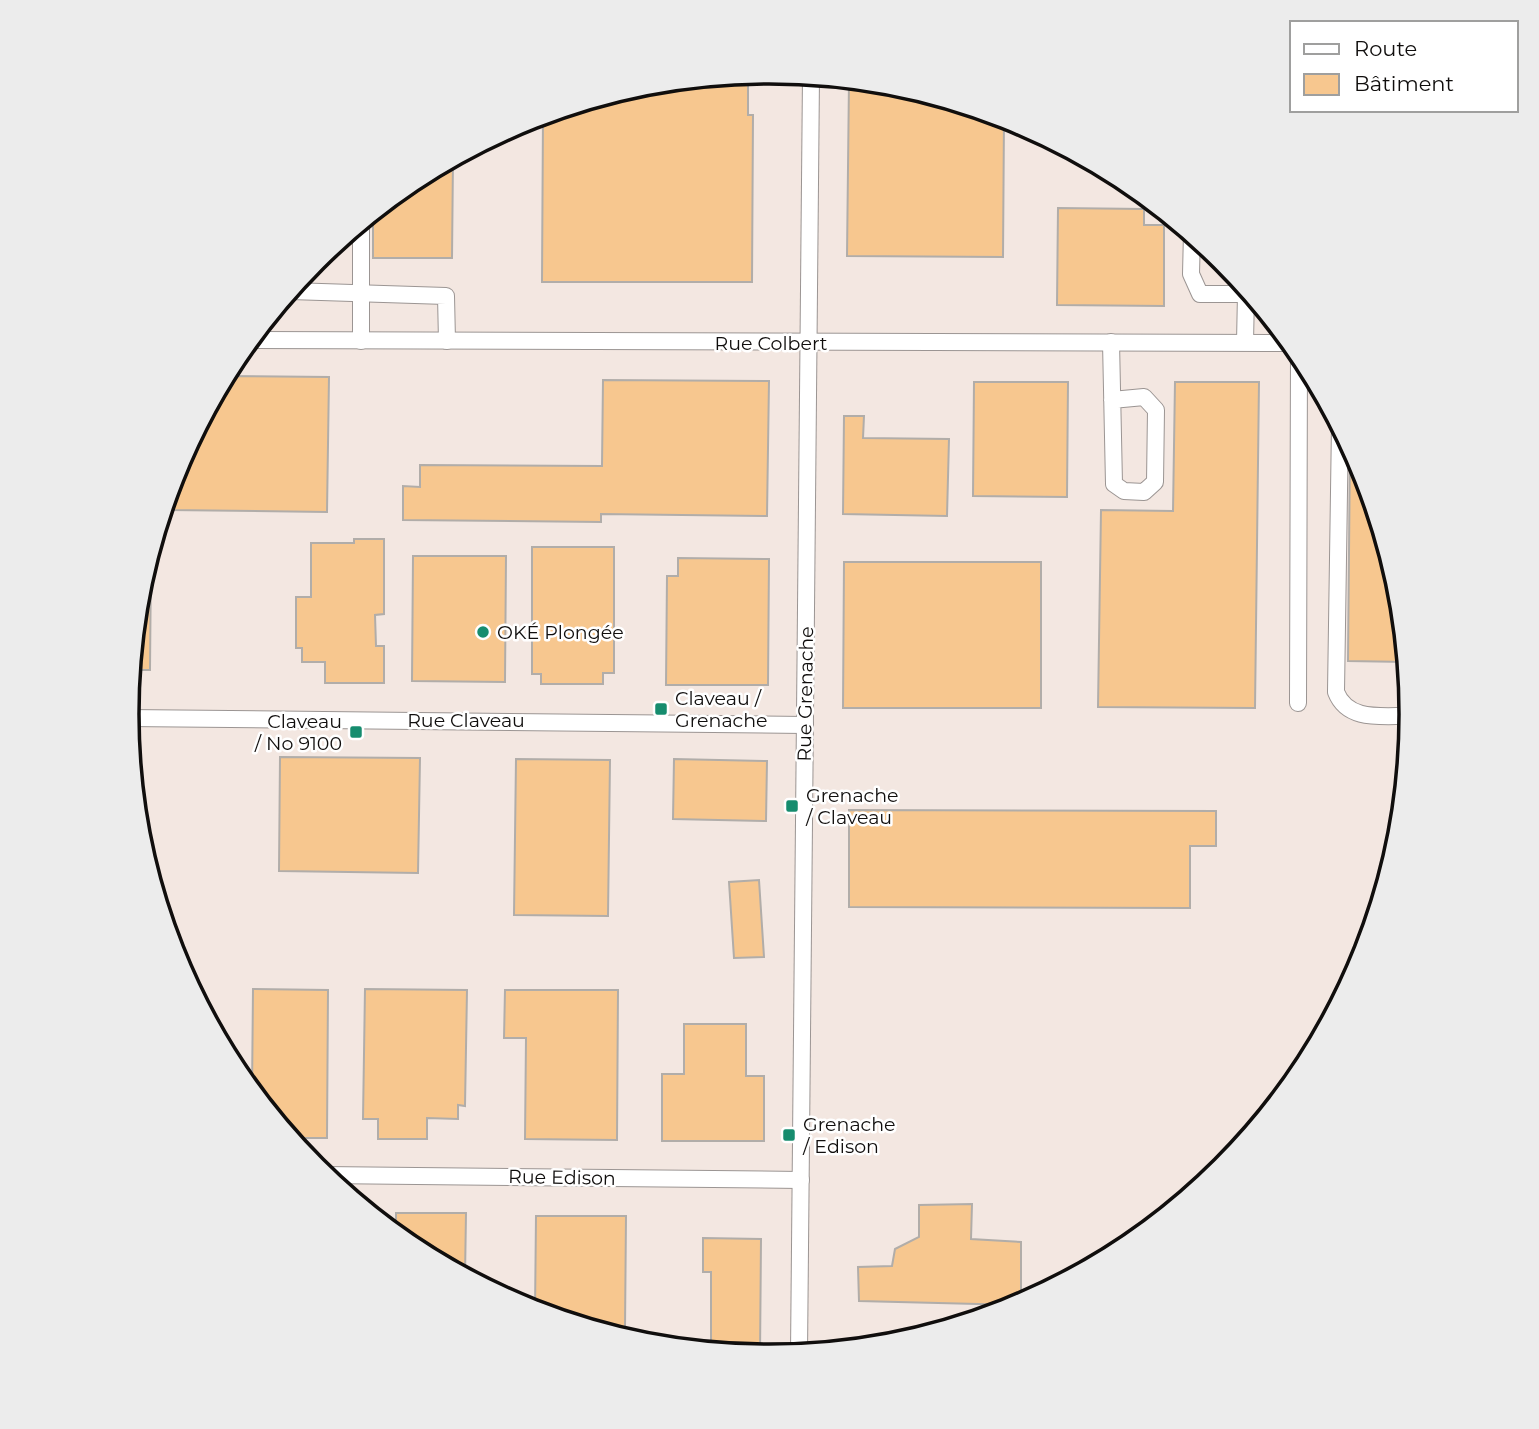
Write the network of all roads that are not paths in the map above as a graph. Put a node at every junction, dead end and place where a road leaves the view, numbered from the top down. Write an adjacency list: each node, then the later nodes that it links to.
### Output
1 (811, 85): 13 (street, Rue Grenache)
2 (361, 234): 6 (street)
3 (1192, 246): 5 (street)
4 (302, 291): 6 (street)
5 (1238, 292)
6 (362, 293): 9 (street); 10 (street)
7 (1247, 303): 12 (street)
8 (262, 340): 9 (street, Rue Colbert)
9 (361, 341): 10 (street, Rue Colbert)
10 (447, 341): 13 (street, Rue Colbert)
11 (1111, 342): 12 (street, Rue Colbert); 13 (street, Rue Colbert); 16 (street)
12 (1245, 342): 14 (street, Rue Colbert)
13 (809, 343): 21 (street, Rue Grenache)
14 (1279, 343)
15 (1300, 373): 18 (street)
16 (1112, 400): 16 (street)
17 (1340, 446): 19 (street)
18 (1298, 703)
19 (1400, 716)
20 (139, 718): 21 (street, Rue Claveau)
21 (805, 725): 23 (street, Rue Grenache)
22 (340, 1175): 23 (street, Rue Edison)
23 (801, 1180): 24 (street, Rue Grenache)
24 (799, 1344)

